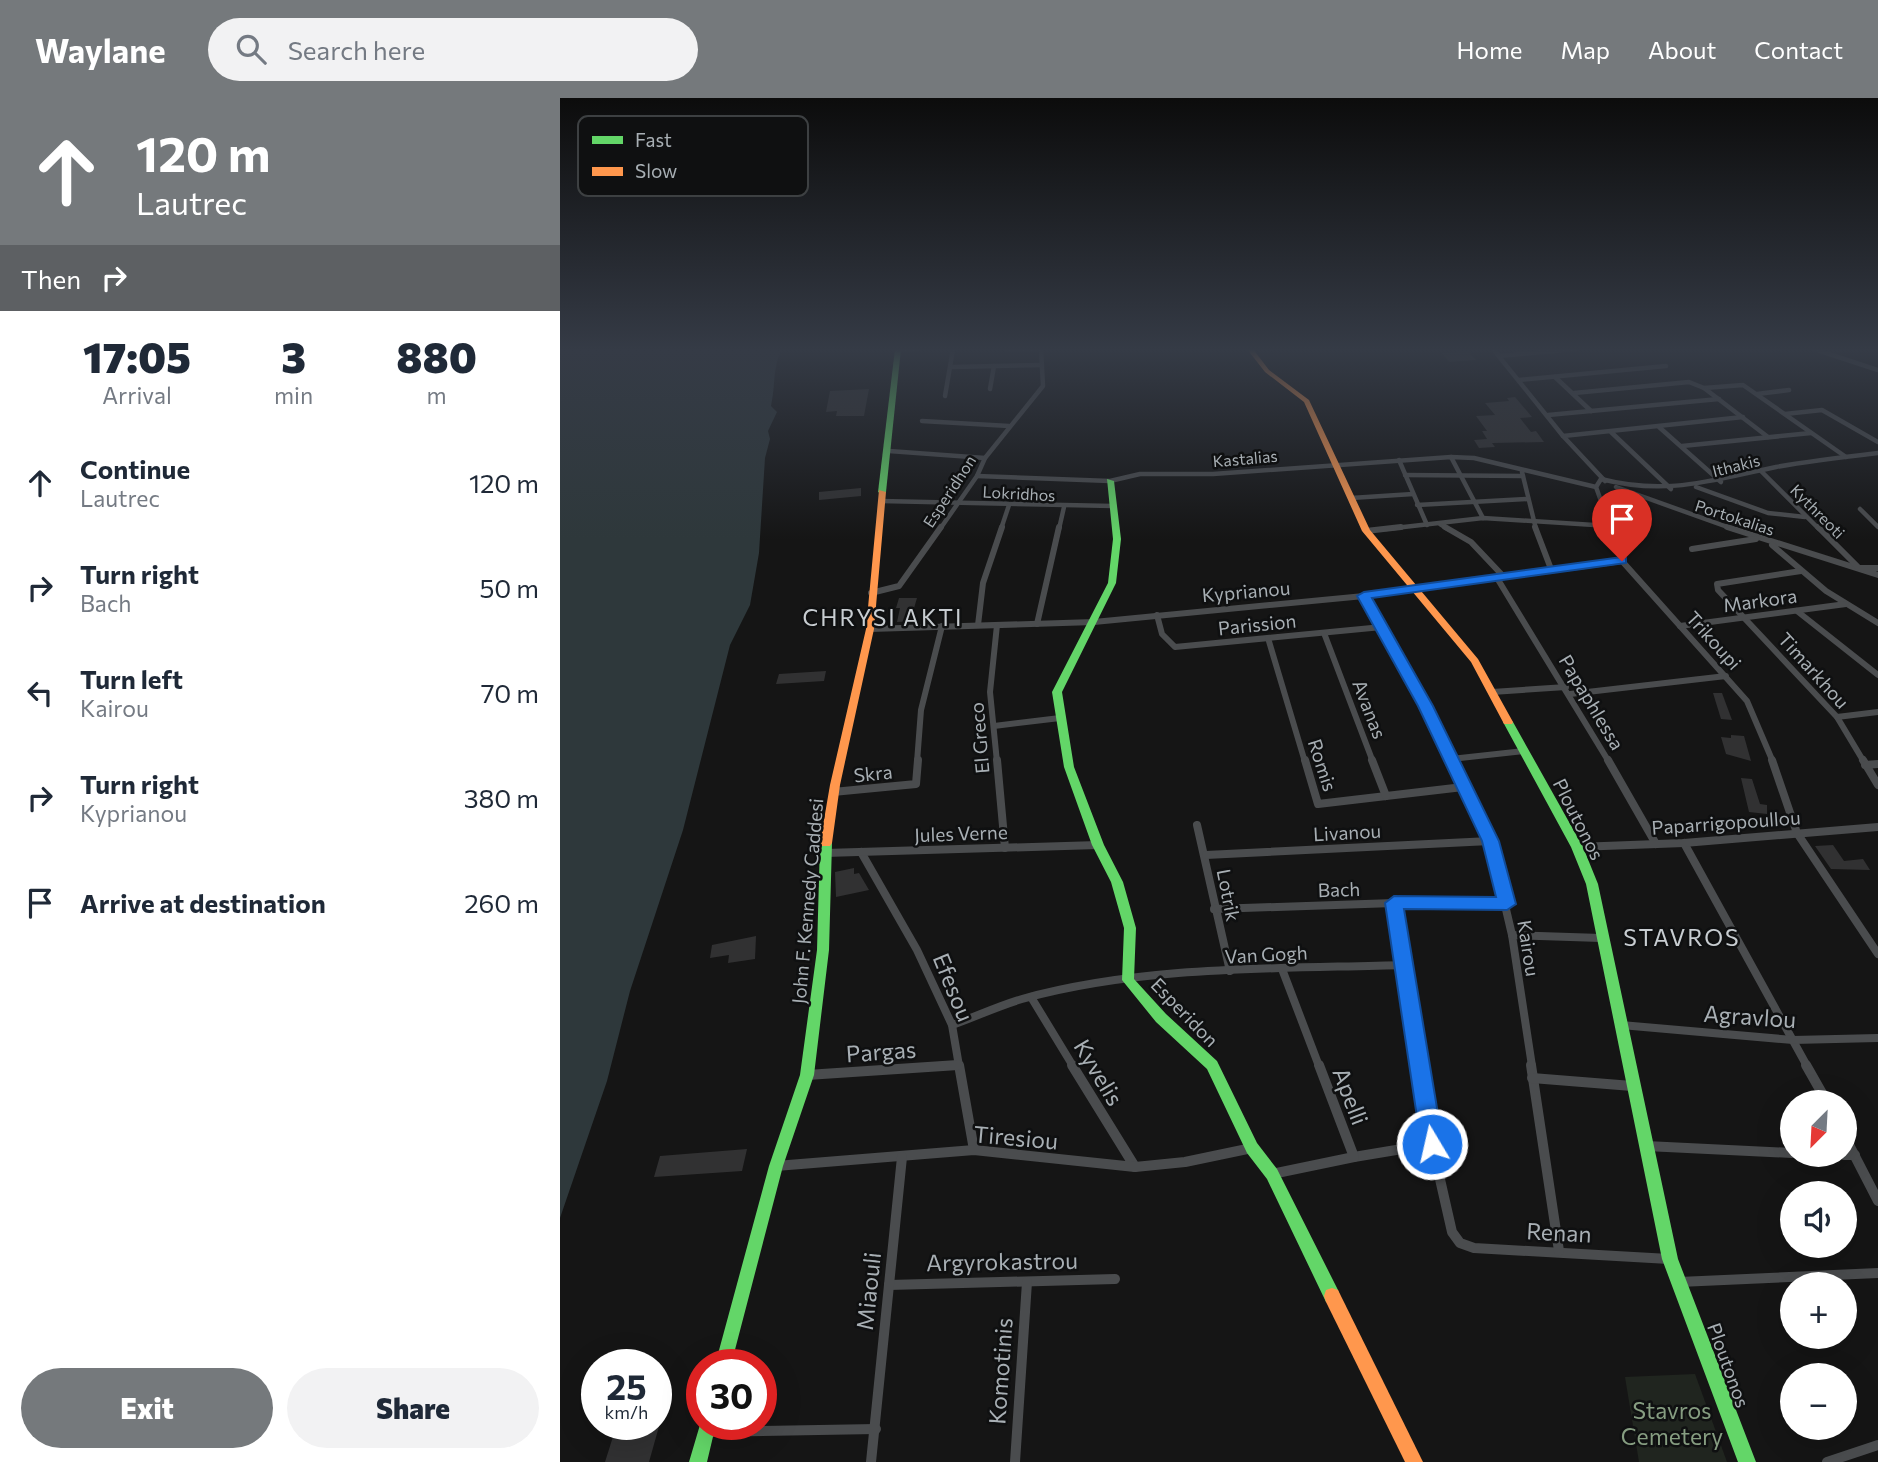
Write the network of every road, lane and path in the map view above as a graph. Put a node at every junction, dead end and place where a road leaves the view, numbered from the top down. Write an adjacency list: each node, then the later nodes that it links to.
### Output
1 (892, 413): 21 (street, John F. Kennedy Caddesi)
2 (1020, 413): 13 (street, Esperidhon)
3 (1312, 413): 27 (street, Ploutonos)
4 (1546, 413): 10 (street)
5 (1573, 413): 10 (street)
6 (1737, 413): 11 (street)
7 (1797, 413): 9 (street)
8 (1827, 413): 19 (street)
9 (1785, 414): 16 (street)
10 (1548, 415): 17 (street)
11 (1743, 417): 14 (street); 18 (street)
12 (922, 421): 13 (street)
13 (1009, 426): 25 (street, Esperidhon)
14 (1658, 427): 15 (street); 20 (street)
15 (1611, 432): 17 (street); 39 (street)
16 (1811, 433): 18 (street); 24 (street)
17 (1563, 436): 34 (street, Portokalias)
18 (1768, 437): 20 (street)
19 (1878, 442)
20 (1682, 446): 36 (street)
21 (889, 451): 25 (street); 44 (street, John F. Kennedy Caddesi)
22 (1878, 453): 24 (street, Ithakis)
23 (1451, 457): 26 (street, Kastalias); 28 (street, Kastalias); 31 (street)
24 (1846, 457): 29 (street, Ithakis)
25 (985, 458): 32 (street, Esperidhon)
26 (1399, 460): 27 (street, Kastalias); 30 (street)
27 (1336, 463): 35 (street, Kastalias); 41 (street, Ploutonos)
28 (1520, 468): 33 (street); 37 (street, Kastalias)
29 (1761, 471): 36 (street, Ithakis); 51 (street, Kythreoti)
30 (1405, 475): 31 (street); 40 (street)
31 (1460, 475): 33 (street); 43 (street)
32 (977, 476): 35 (street, Kastalias); 45 (street, Esperidhon)
33 (1523, 476): 42 (street)
34 (1601, 479): 37 (street); 39 (street, Ithakis); 59 (street, Portokalias)
35 (1110, 481): 48 (street, Esperidon)
36 (1721, 482): 38 (street, Ithakis)
37 (1597, 487): 57 (street, Trikoupi)
38 (1696, 487): 39 (street, Ithakis); 51 (street)
39 (1671, 490)
40 (1413, 494): 41 (street); 47 (street)
41 (1351, 498): 58 (street, Ploutonos)
42 (1528, 499): 43 (street); 53 (street)
43 (1472, 500): 47 (street); 52 (street)
44 (881, 501): 45 (street, Lokridhos); 70 (street, John F. Kennedy Caddesi)
45 (959, 502): 46 (street, Lokridhos); 70 (street, Esperidhon)
46 (1009, 505): 49 (street, Lokridhos); 79 (street)
47 (1418, 505): 56 (street)
48 (1113, 506): 49 (street, Lokridhos); 76 (street, Esperidon)
49 (1064, 507): 78 (street)
50 (1860, 509): 55 (street)
51 (1806, 517): 63 (street, Kythreoti)
52 (1483, 518): 53 (street); 54 (street)
53 (1533, 521): 57 (street); 65 (street)
54 (1440, 524): 56 (street); 68 (street, Papaphlessa)
55 (1876, 524)
56 (1427, 525): 58 (street)
57 (1610, 526): 62 (street, Trikoupi)
58 (1366, 531): 69 (street, Ploutonos)
59 (1759, 538): 60 (street, Portokalias); 61 (street)
60 (1769, 542): 63 (street, Portokalias); 66 (street)
61 (1692, 550)
62 (1622, 561): 65 (street, Kyprianou); 82 (street, Trikoupi)
63 (1859, 568): 64 (street); 67 (street, Portokalias)
64 (1878, 568)
65 (1551, 569): 68 (street, Kyprianou)
66 (1801, 571): 72 (street); 75 (street, Timarkhou)
67 (1878, 575)
68 (1500, 577): 69 (street, Kyprianou); 89 (street, Papaphlessa)
69 (1414, 589): 71 (street, Kyprianou); 90 (street, Ploutonos)
70 (871, 593): 84 (street, John F. Kennedy Caddesi)
71 (1364, 596): 74 (street, Kyprianou); 83 (street, Kairou)
72 (1846, 604): 73 (street, Markora); 77 (street)
73 (1797, 611): 75 (street, Markora); 87 (street)
74 (1157, 615): 76 (street, Kyprianou); 86 (street, Parission)
75 (1747, 619): 82 (street, Markora); 92 (street, Timarkhou)
76 (1094, 622): 78 (street, Kyprianou); 93 (street, Esperidon)
77 (1878, 623)
78 (1037, 624): 80 (street, Kyprianou)
79 (978, 625): 80 (street, Kyprianou); 81 (street, Kyprianou)
80 (997, 625): 94 (street, El Greco)
81 (942, 626): 84 (street, Kyprianou); 101 (street, Skra)
82 (1680, 626): 88 (street, Trikoupi)
83 (1382, 627): 85 (street, Parission); 96 (street, Kairou)
84 (870, 629): 101 (street, John F. Kennedy Caddesi)
85 (1324, 633): 86 (street, Parission); 102 (street, Avanas)
86 (1268, 638): 102 (street, Romis)
87 (1878, 675)
88 (1726, 676): 89 (street); 105 (street, Trikoupi)
89 (1568, 690): 90 (street); 108 (street, Papaphlessa)
90 (1492, 692): 95 (street, Ploutonos)
91 (1878, 712): 92 (street)
92 (1837, 717): 98 (street, Timarkhou)
93 (1060, 718): 94 (street); 109 (street, Esperidon)
94 (994, 726): 111 (street, El Greco)
95 (1524, 751): 96 (street); 110 (street, Ploutonos)
96 (1451, 760): 100 (street, Kairou)
97 (1878, 764): 98 (street)
98 (1865, 765): 99 (street, Timarkhou)
99 (1878, 785)
100 (1463, 786): 102 (street, Romis); 106 (street, Kairou)
101 (833, 792): 113 (street, John F. Kennedy Caddesi)
102 (1386, 796)
103 (1197, 825): 114 (street, Lotrik)
104 (1878, 827): 105 (street, Paparrigopoullou)
105 (1797, 832): 107 (street, Paparrigopoullou); 120 (street, Trikoupi)
106 (1490, 841): 114 (street, Livanou); 116 (street, Kairou)
107 (1685, 843): 108 (street, Paparrigopoullou); 129 (street)
108 (1656, 844): 110 (street, Paparrigopoullou)
109 (1098, 845): 111 (street, Jules Verne); 124 (street, Esperidon)
110 (1577, 847): 119 (street, Ploutonos)
111 (1005, 848): 112 (street, Jules Verne)
112 (861, 852): 113 (street, Jules Verne); 126 (street, Efesou)
113 (825, 853): 131 (street, John F. Kennedy Caddesi)
114 (1206, 855): 117 (street, Lotrik)
115 (1394, 903): 116 (street, Bach); 117 (street, Bach); 121 (street)
116 (1507, 904): 118 (street, Kairou)
117 (1214, 909): 123 (street, Lotrik)
118 (1512, 935): 119 (street); 132 (street, Kairou)
119 (1601, 938): 127 (street, Ploutonos)
120 (1878, 954)
121 (1405, 965): 122 (street, Van Gogh); 135 (street)
122 (1282, 969): 123 (street, Van Gogh); 141 (street, Apelli)
123 (1230, 971): 124 (street, Van Gogh)
124 (1128, 980): 125 (street, Van Gogh); 137 (street, Esperidon)
125 (1031, 997): 126 (street, Van Gogh); 144 (street, Kyvelis)
126 (952, 1025): 130 (street, Efesou)
127 (1620, 1025): 129 (street, Agravlou); 133 (street, Ploutonos)
128 (1878, 1038): 129 (street, Agravlou)
129 (1793, 1040): 134 (street)
130 (958, 1065): 131 (street, Pargas); 138 (street, Efesou)
131 (807, 1076): 142 (street, John F. Kennedy Caddesi)
132 (1532, 1078): 133 (street); 147 (street, Kairou)
133 (1632, 1086): 136 (street, Ploutonos)
134 (1820, 1090)
135 (1432, 1144): 141 (street); 147 (street, Renan)
136 (1644, 1146): 139 (street); 148 (street, Ploutonos)
137 (1252, 1148): 144 (street, Tiresiou); 145 (street, Esperidon)
138 (974, 1150): 140 (street, Tiresiou); 144 (street, Tiresiou)
139 (1780, 1152)
140 (902, 1157): 142 (street, Tiresiou); 153 (street, Miaouli)
141 (1354, 1157): 145 (street)
142 (776, 1166): 154 (street, John F. Kennedy Caddesi)
143 (1857, 1166): 146 (street)
144 (1135, 1167)
145 (1272, 1174): 162 (street, Esperidon)
146 (1878, 1200)
147 (1559, 1251): 148 (street, Renan)
148 (1670, 1259): 152 (street, Ploutonos)
149 (1878, 1273): 152 (street)
150 (1115, 1279): 151 (street, Argyrokastrou)
151 (1027, 1282): 153 (street, Argyrokastrou); 161 (street, Komotinis)
152 (1679, 1282): 163 (street, Ploutonos)
153 (890, 1285): 156 (street, Miaouli)
154 (727, 1349)
155 (777, 1428): 156 (street)
156 (876, 1429): 160 (street, Miaouli)
157 (704, 1440): 159 (street)
158 (1878, 1445): 164 (street)
159 (698, 1462)
160 (871, 1462)
161 (1015, 1462)
162 (1414, 1462)
163 (1747, 1462)
164 (1827, 1462)

